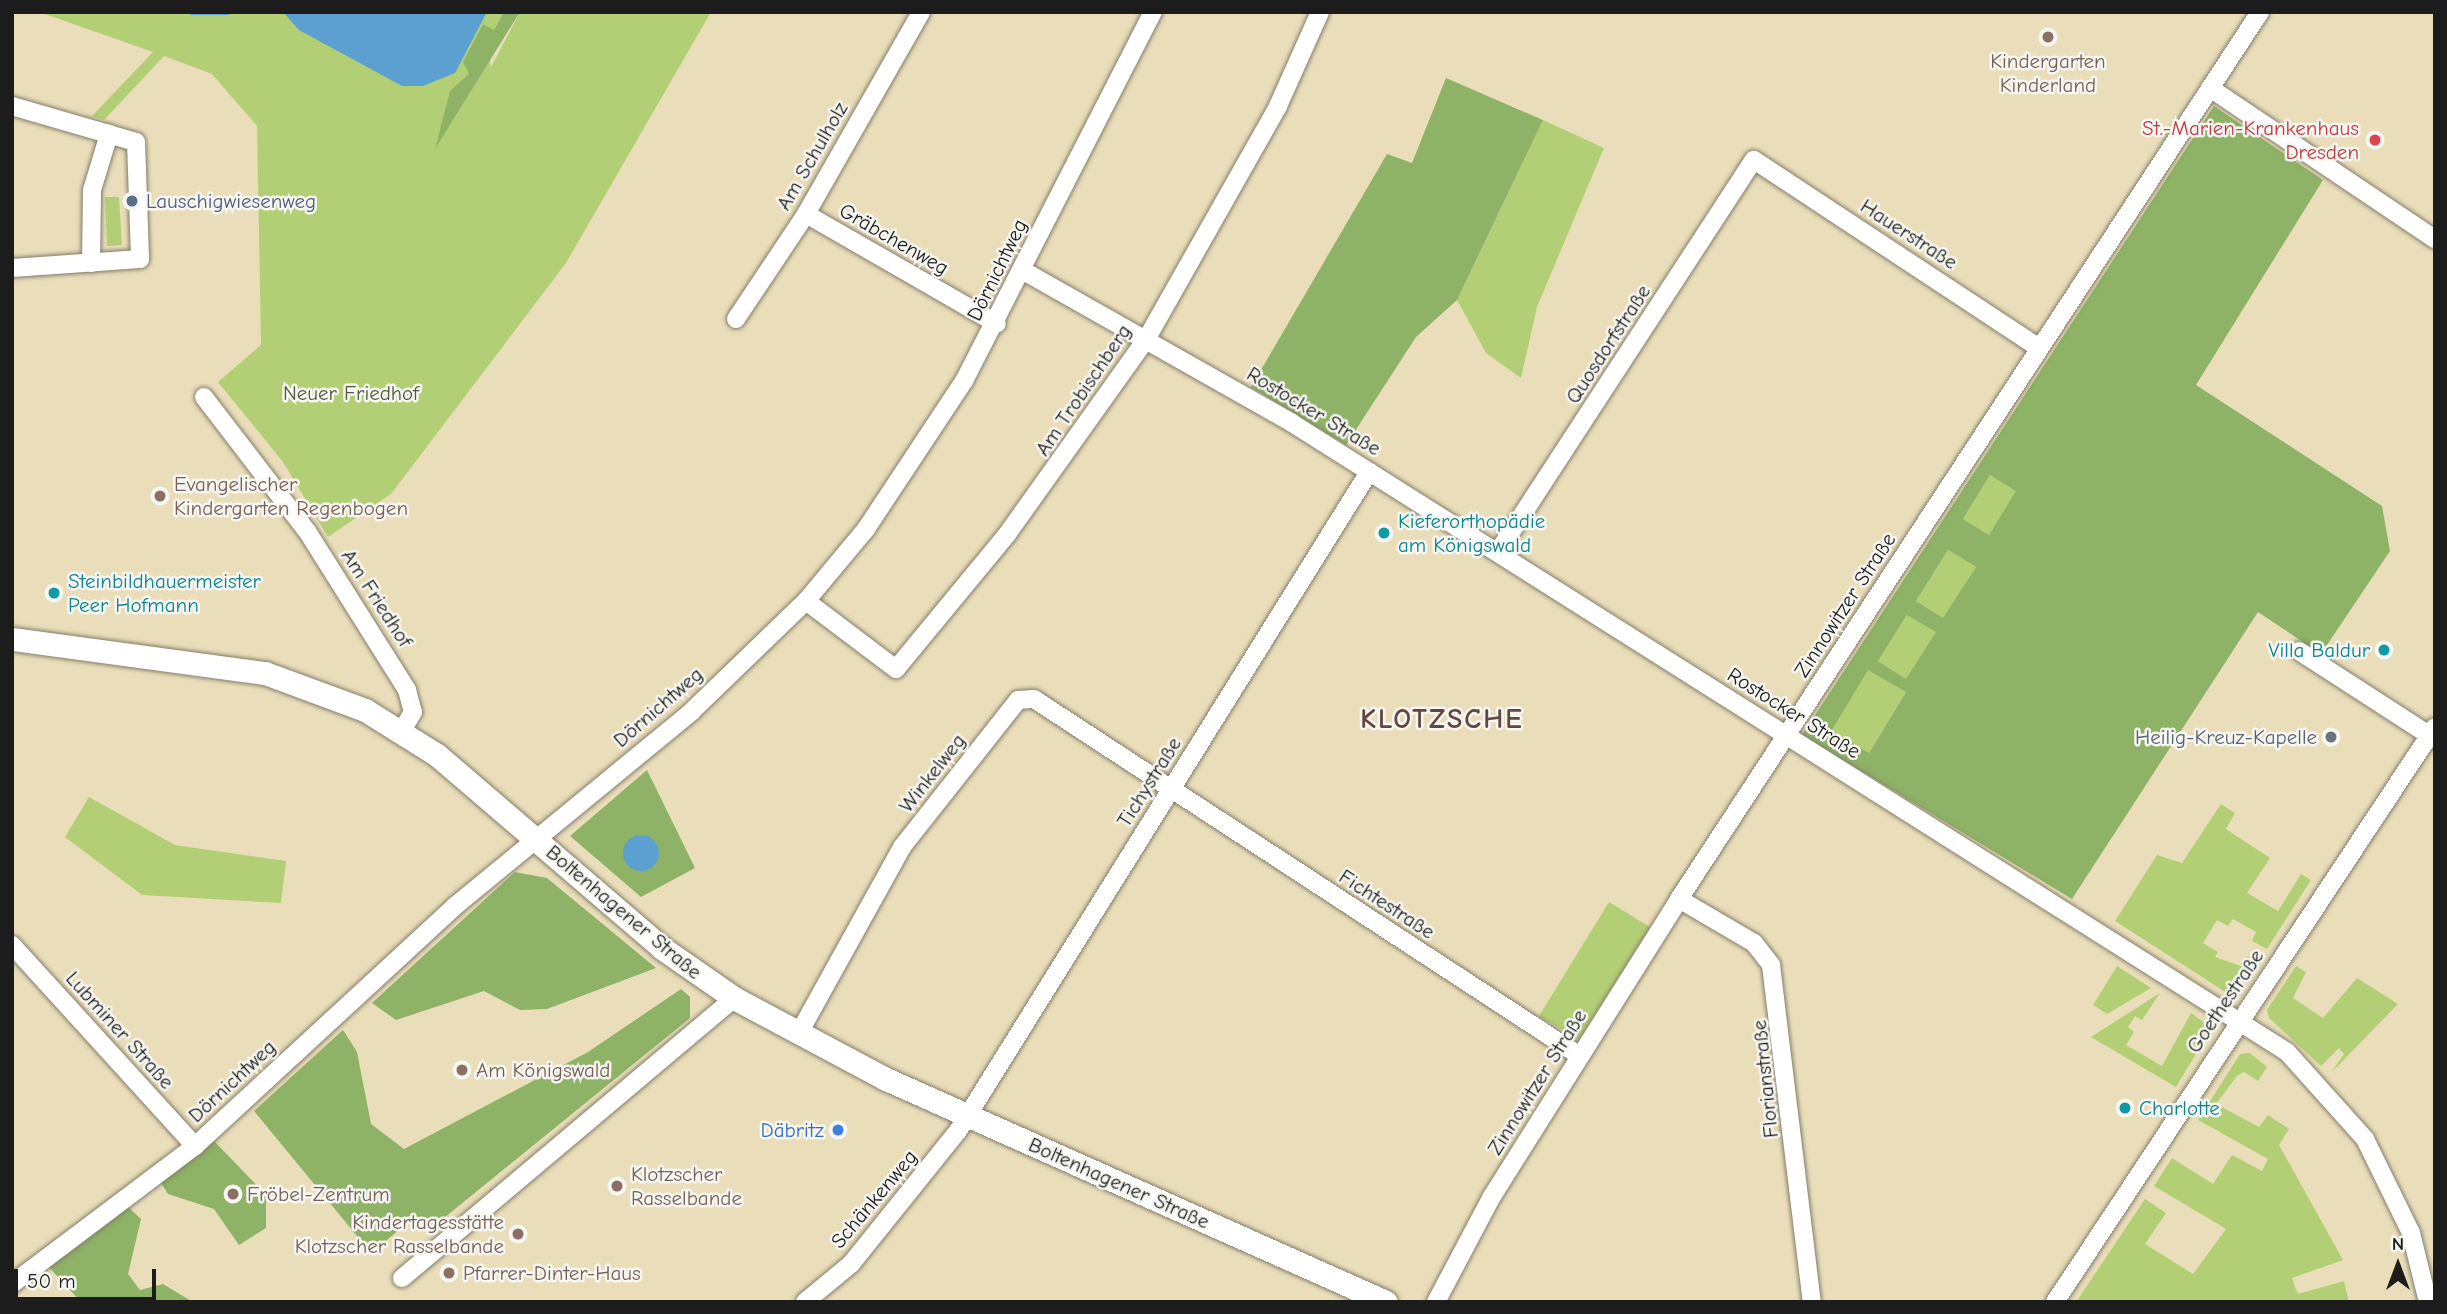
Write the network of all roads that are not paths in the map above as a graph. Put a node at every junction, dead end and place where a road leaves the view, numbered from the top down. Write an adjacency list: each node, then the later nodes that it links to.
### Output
1 (921, 12): 9 (street, Am Schulholz)
2 (1153, 12): 13 (street, Dörnichtweg)
3 (1320, 12): 16 (street, Am Trobischberg)
4 (2260, 12): 5 (street, Zinnowitzer Straße)
5 (2210, 88): 10 (street); 17 (street, Zinnowitzer Straße)
6 (12, 106): 7 (street)
7 (109, 134): 11 (street); 11 (street)
8 (1754, 160): 17 (street, Hauerstraße); 20 (street, Quosdorfstraße)
9 (806, 215): 14 (street, Am Schulholz); 15 (street, Gräbchenweg)
10 (2435, 239)
11 (91, 263): 12 (street)
12 (12, 268)
13 (1022, 270): 15 (street, Dörnichtweg); 16 (street, Rostocker Straße)
14 (736, 319)
15 (997, 324): 21 (street, Dörnichtweg)
16 (1147, 338): 19 (street, Rostocker Straße); 21 (street, Am Trobischberg)
17 (2038, 347): 26 (street, Zinnowitzer Straße)
18 (204, 397): 24 (street, Am Friedhof)
19 (1369, 472): 20 (street, Rostocker Straße); 27 (street, Tichystraße)
20 (1498, 552): 26 (street, Rostocker Straße)
21 (807, 601): 28 (street, Dörnichtweg)
22 (12, 639): 24 (street, Boltenhagener Straße)
23 (2299, 651): 25 (street)
24 (402, 730): 28 (street, Boltenhagener Straße)
25 (2433, 734): 32 (street, Goethestraße)
26 (1788, 736): 29 (street, Zinnowitzer Straße); 32 (street, Rostocker Straße)
27 (1170, 790): 33 (street, Winkelweg); 34 (street, Fichtestraße); 35 (street, Tichystraße)
28 (534, 837): 31 (street, Boltenhagener Straße); 36 (street, Dörnichtweg)
29 (1679, 899): 34 (street, Zinnowitzer Straße); 42 (street, Florianstraße)
30 (12, 945): 36 (street, Lubminer Straße)
31 (734, 998): 33 (street, Boltenhagener Straße); 37 (street)
32 (2238, 1021): 43 (street, Goethestraße); 44 (street, Rostocker Straße)
33 (799, 1033): 35 (street, Boltenhagener Straße)
34 (1580, 1056): 41 (street, Zinnowitzer Straße)
35 (968, 1116): 39 (street, Schänkenweg); 40 (street, Boltenhagener Straße)
36 (195, 1146): 38 (street, Dörnichtweg)
37 (402, 1278)
38 (12, 1284)
39 (805, 1302)
40 (1386, 1302)
41 (1436, 1302)
42 (1812, 1302)
43 (2055, 1302)
44 (2428, 1302)

